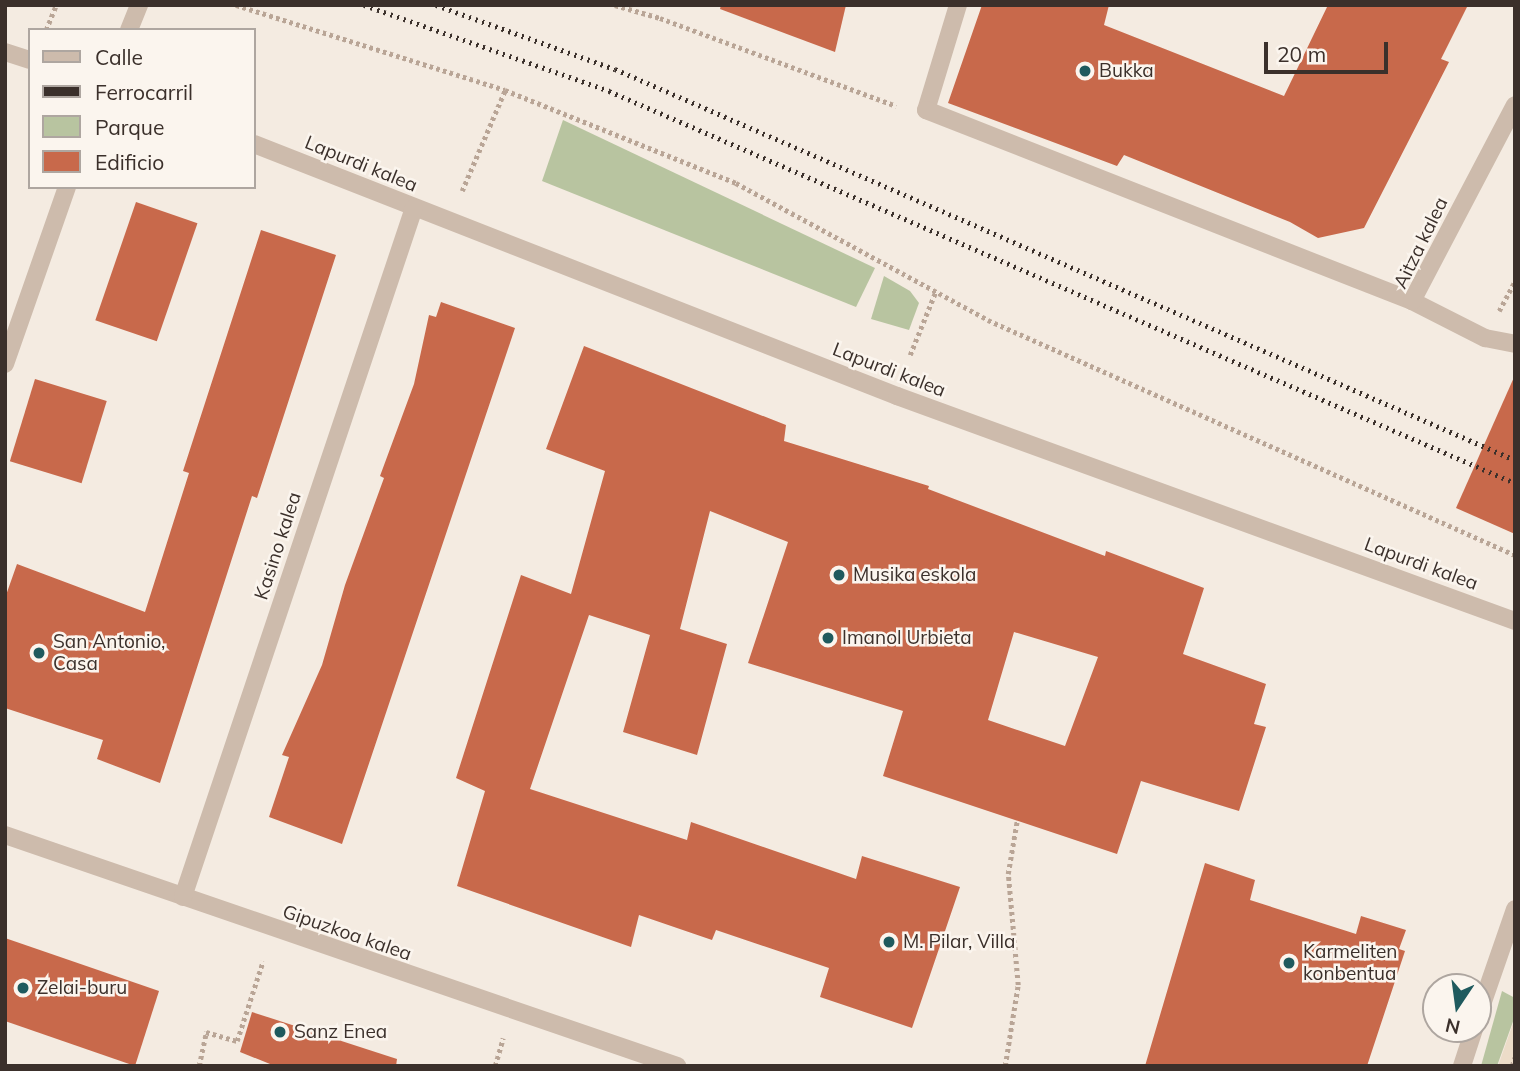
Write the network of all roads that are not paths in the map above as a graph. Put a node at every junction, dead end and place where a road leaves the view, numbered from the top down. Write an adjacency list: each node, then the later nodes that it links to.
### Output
1 (139, 5): 3 (street)
2 (958, 5): 10 (street)
3 (130, 28)
4 (5, 52): 5 (street)
5 (28, 59)
6 (1515, 105): 10 (street, Aitza kalea)
7 (256, 145): 9 (street, Lapurdi kalea)
8 (66, 189): 12 (street)
9 (414, 208): 13 (street, Lapurdi kalea); 15 (street, Kasino kalea)
10 (1412, 301): 11 (street, Aitza kalea)
11 (1515, 344)
12 (5, 364)
13 (1515, 621)
14 (5, 835): 15 (street, Gipuzkoa kalea)
15 (183, 897): 20 (street, Gipuzkoa kalea)
16 (1515, 909): 17 (street)
17 (1508, 944): 18 (street)
18 (1492, 982)
19 (1469, 1043): 21 (street)
20 (677, 1066)
21 (1461, 1066)

